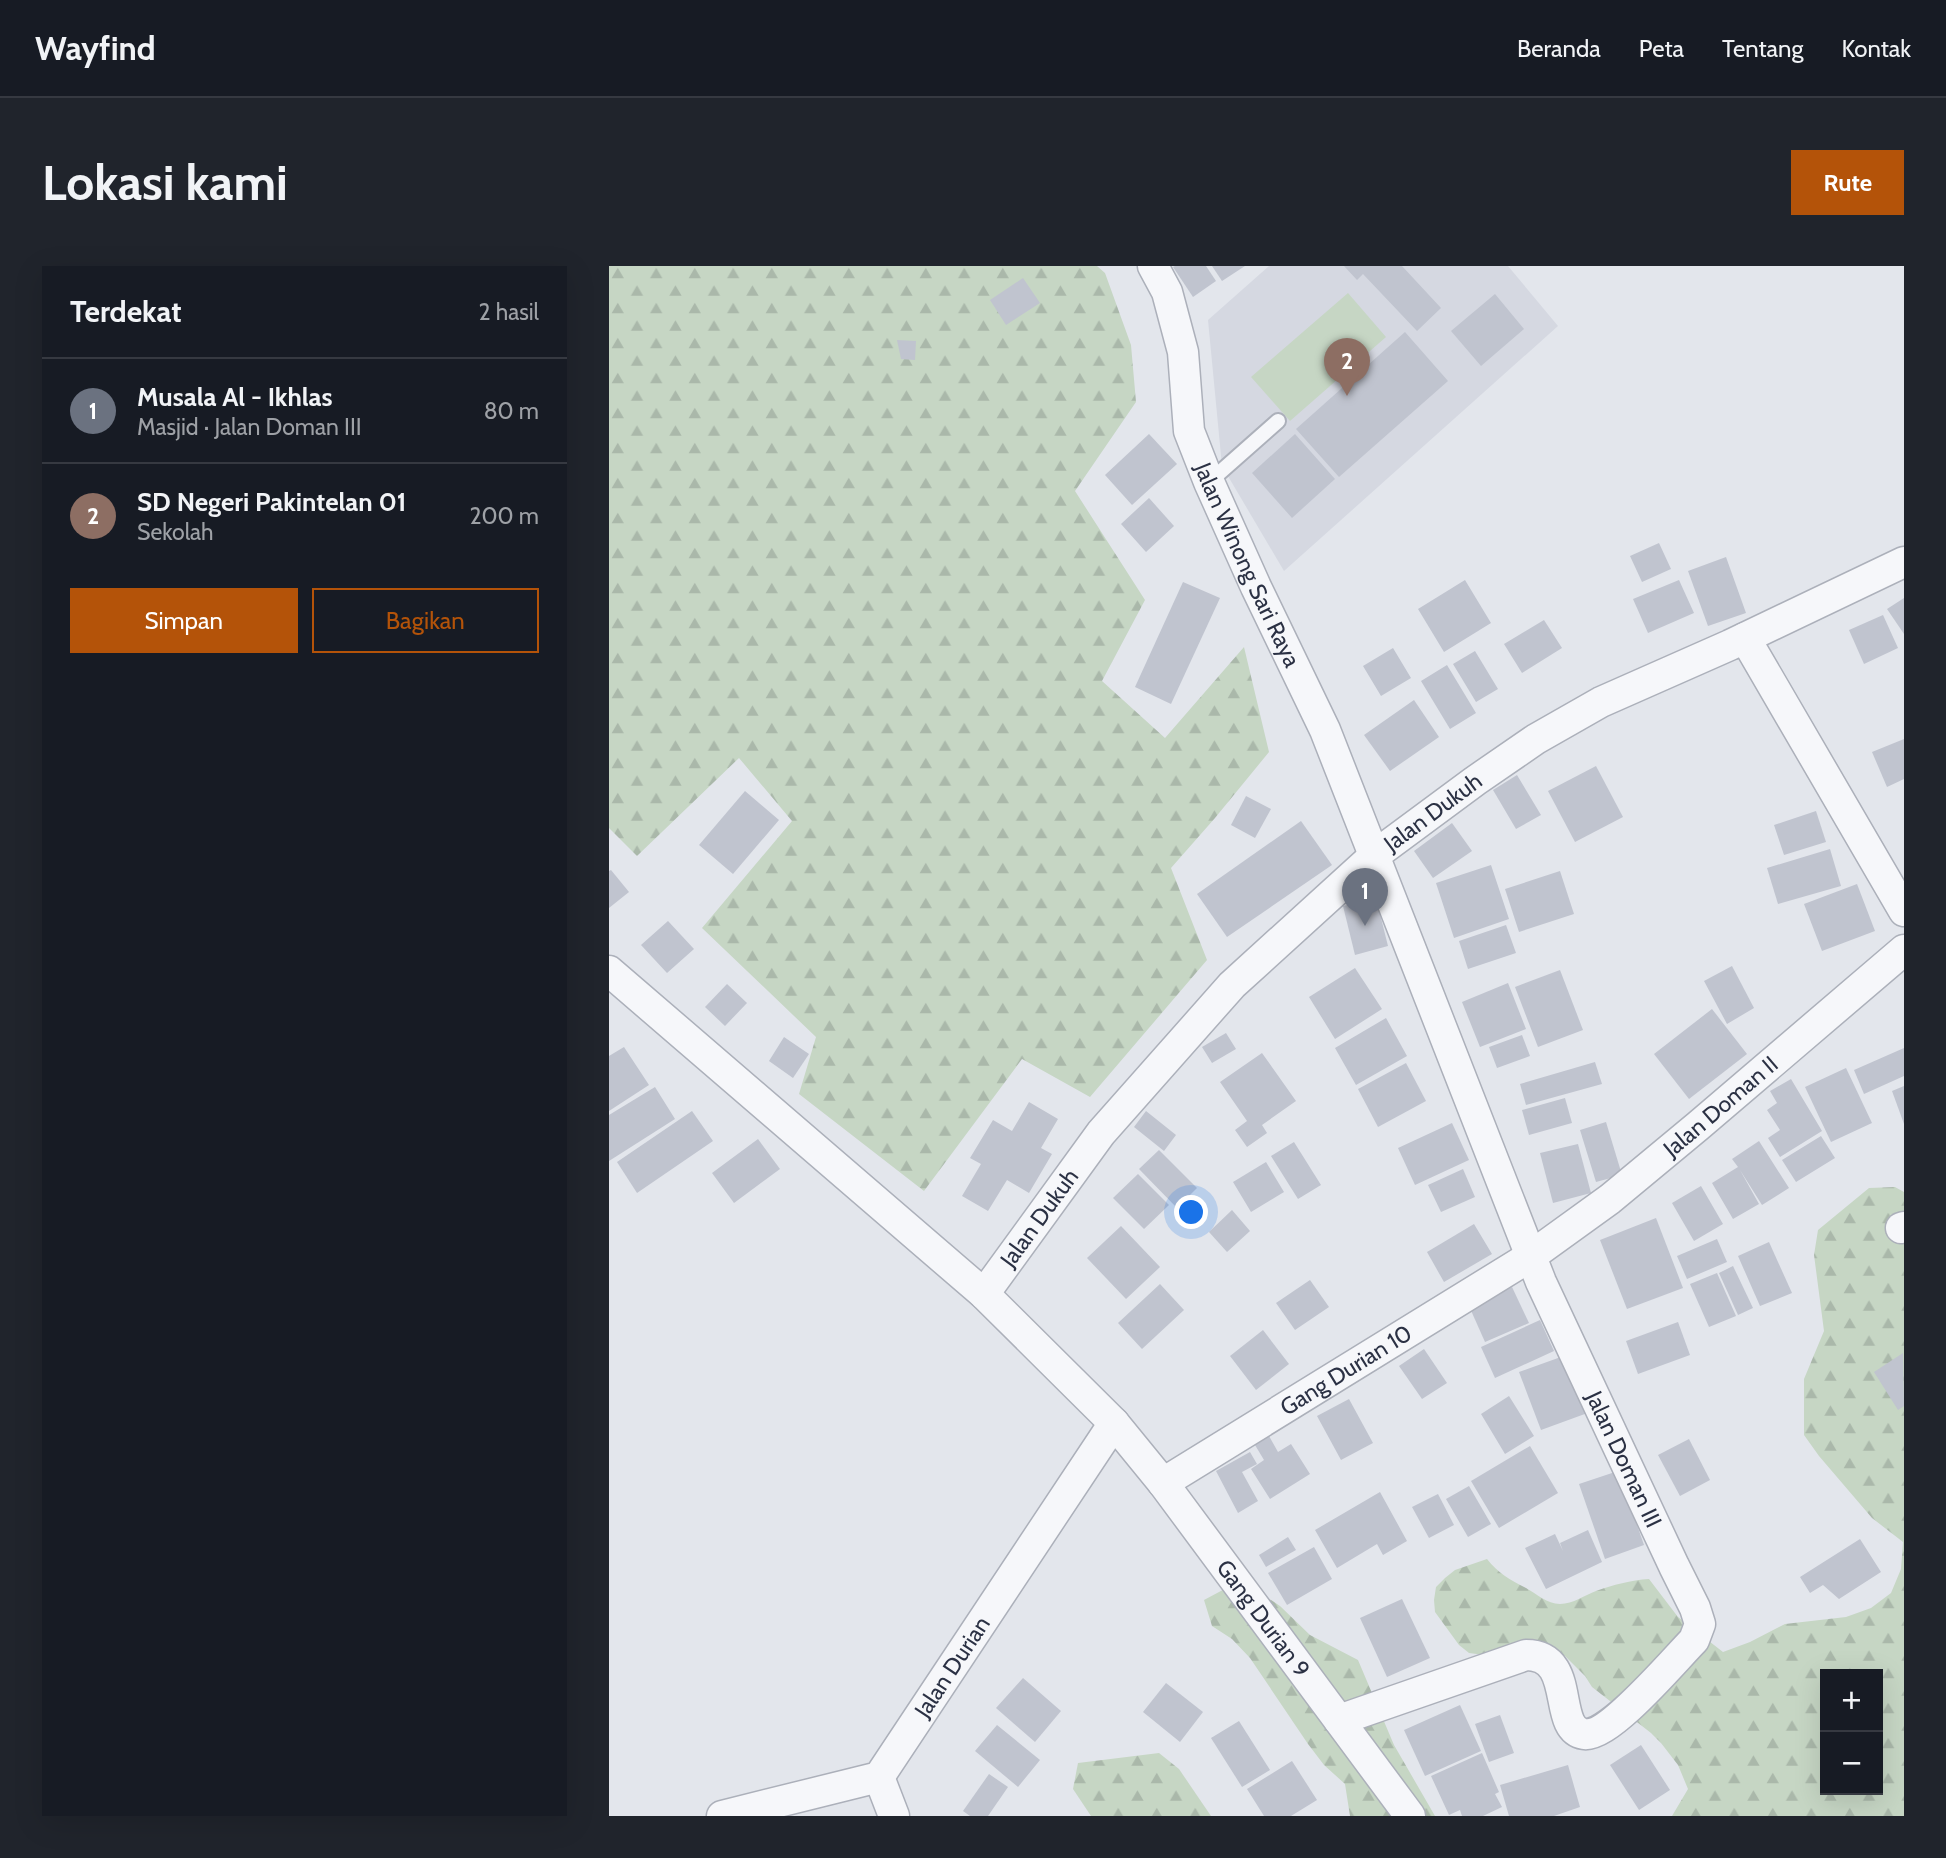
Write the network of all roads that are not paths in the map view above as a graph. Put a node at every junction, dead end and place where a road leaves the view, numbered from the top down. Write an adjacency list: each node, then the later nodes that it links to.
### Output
1 (1153, 266): 3 (street, Jalan Winong Sari Raya)
2 (1278, 421): 3 (lane)
3 (1209, 482): 6 (street, Jalan Winong Sari Raya)
4 (1904, 562): 5 (street, Jalan Dukuh)
5 (1745, 638): 6 (street, Jalan Dukuh); 7 (street)
6 (1375, 855): 10 (street, Jalan Doman III); 11 (street, Jalan Dukuh)
7 (1904, 911)
8 (1904, 950): 10 (street, Jalan Doman II)
9 (609, 971): 11 (street, Gang Durian 9)
10 (1531, 1256): 13 (street, Gang Durian 10); 14 (street, Jalan Doman III)
11 (984, 1294): 12 (street, Gang Durian 9)
12 (1114, 1423): 13 (street, Gang Durian 9); 15 (street, Jalan Durian)
13 (1163, 1483): 14 (street, Gang Durian 9)
14 (1339, 1720): 18 (street, Gang Durian 9)
15 (879, 1777): 16 (street); 17 (street)
16 (722, 1816)
17 (894, 1816)
18 (1410, 1816)

